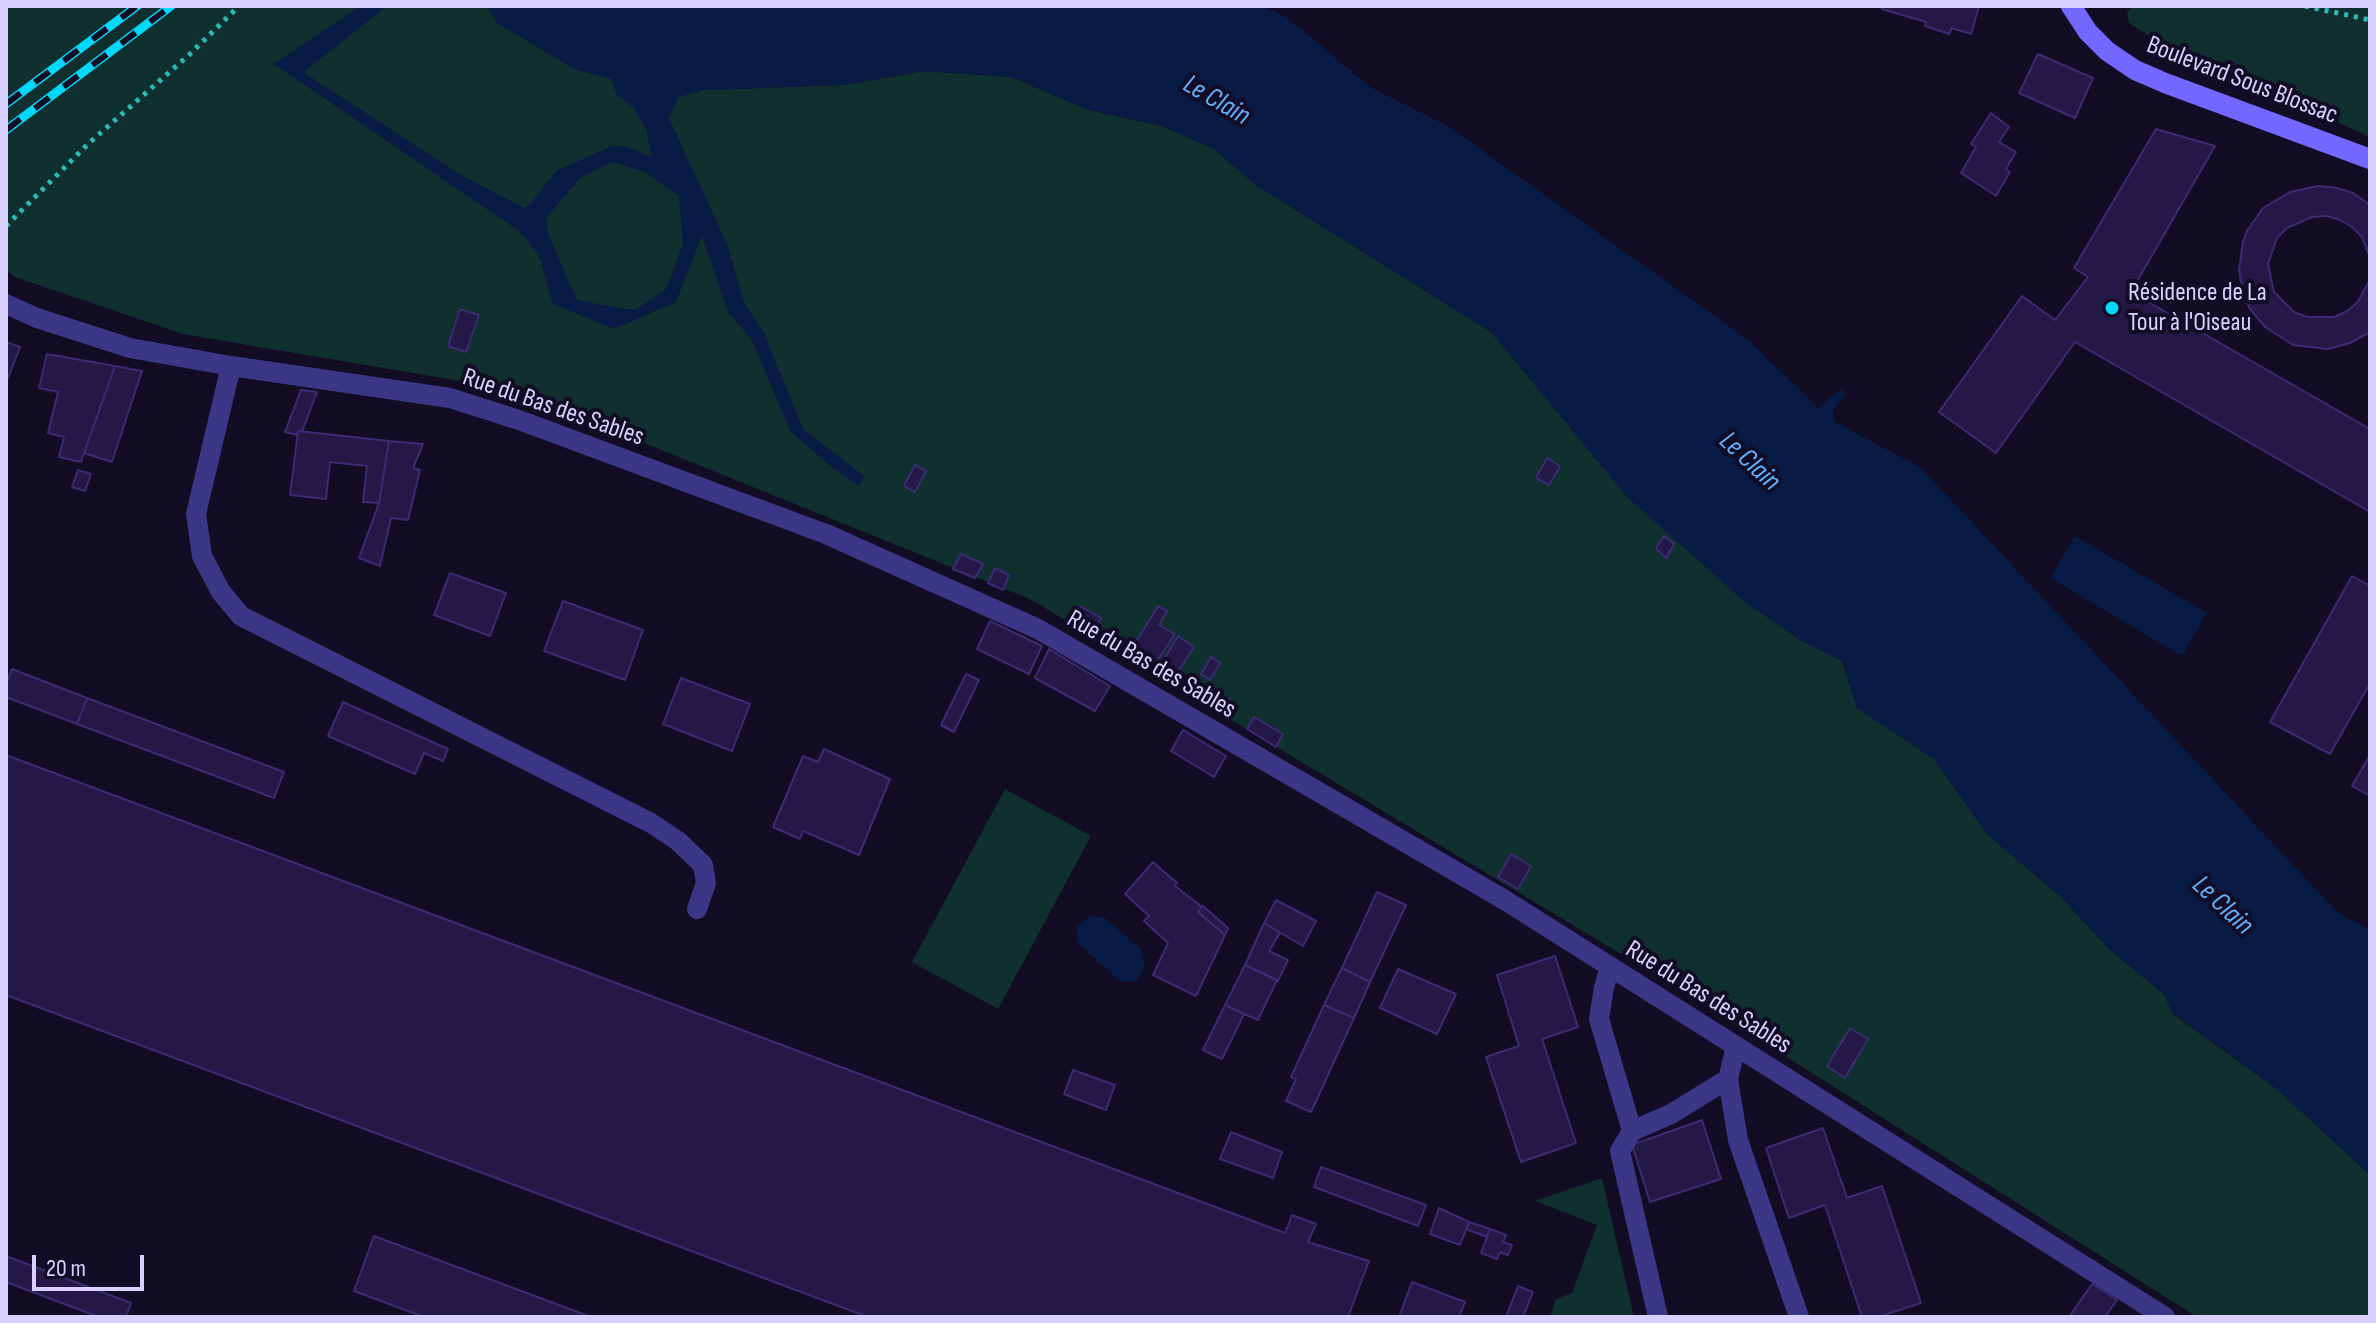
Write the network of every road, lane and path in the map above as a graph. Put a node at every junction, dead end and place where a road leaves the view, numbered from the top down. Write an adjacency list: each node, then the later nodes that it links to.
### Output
1 (239, 6): 6 (path)
2 (2071, 6): 5 (main road, Boulevard Sous Blossac)
3 (2305, 6): 4 (path)
4 (2370, 20)
5 (2370, 159)
6 (6, 226)
7 (6, 304): 8 (street, Rue du Bas des Sables)
8 (231, 366): 9 (street); 10 (street, Rue du Bas des Sables)
9 (697, 909)
10 (1610, 967): 11 (street, Rue du Bas des Sables); 13 (street)
11 (1736, 1046): 12 (street); 16 (street, Rue du Bas des Sables)
12 (1728, 1079): 13 (street); 15 (street)
13 (1632, 1131): 14 (street)
14 (1658, 1317)
15 (1799, 1317)
16 (2165, 1317)

